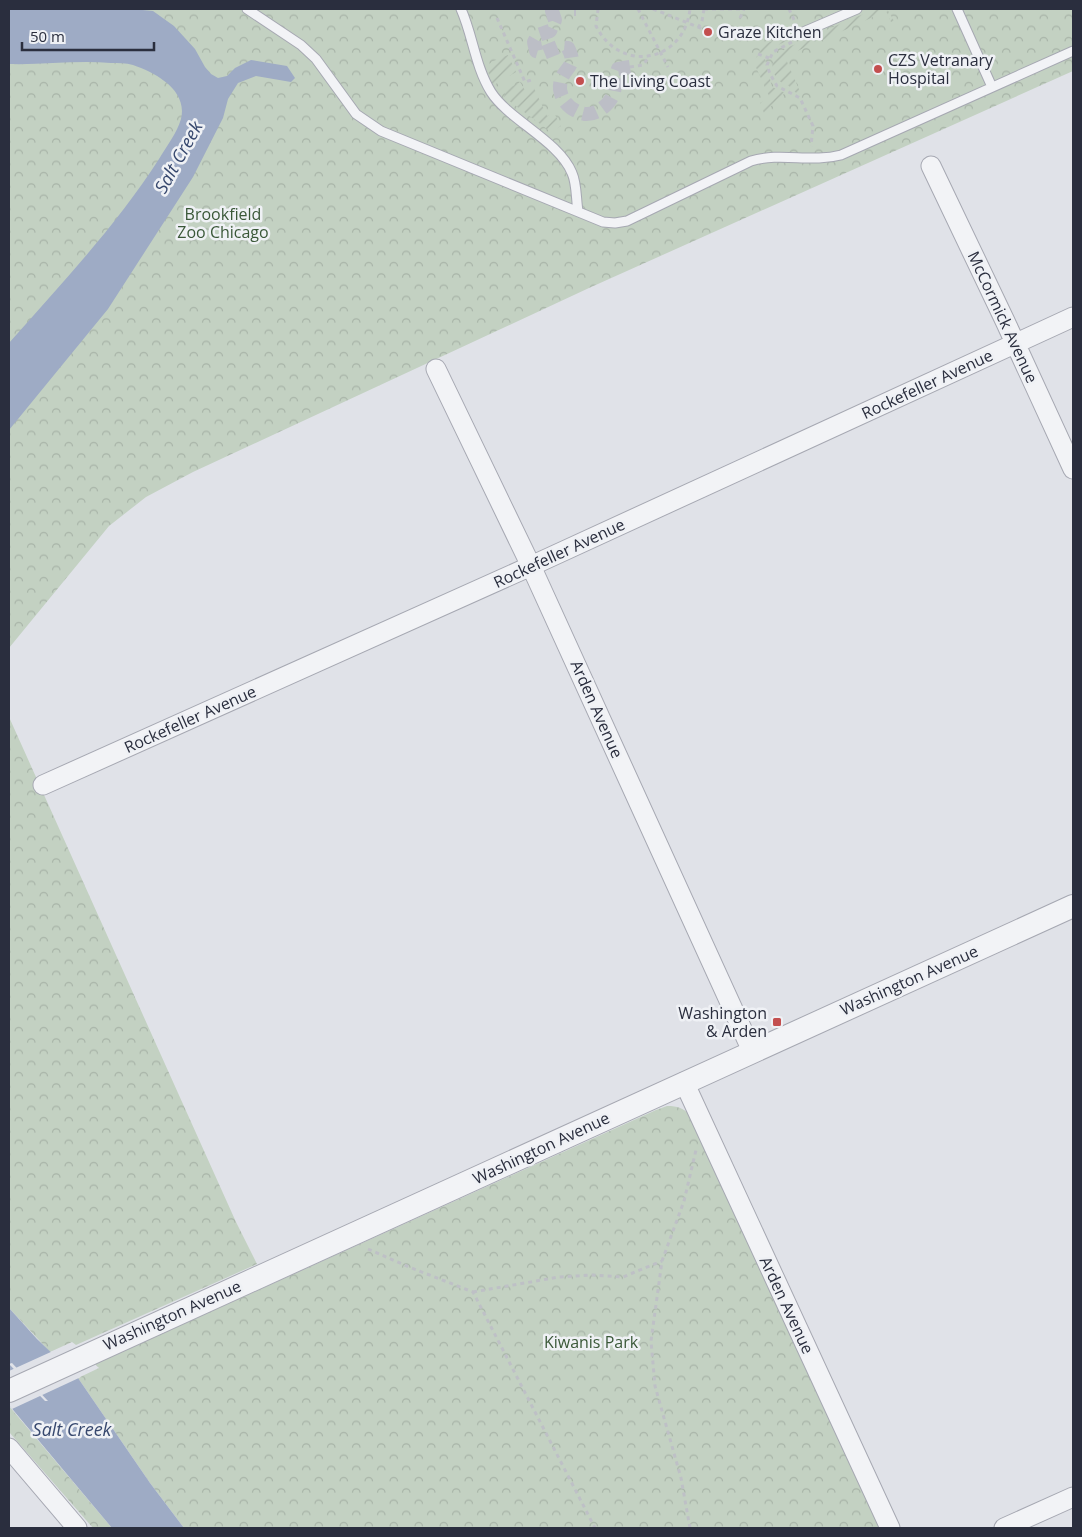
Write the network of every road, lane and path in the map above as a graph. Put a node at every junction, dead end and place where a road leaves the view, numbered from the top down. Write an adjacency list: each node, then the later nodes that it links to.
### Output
1 (247, 9): 28 (lane)
2 (461, 9): 28 (lane)
3 (598, 9): 20 (path)
4 (638, 9): 18 (path)
5 (653, 9): 15 (path)
6 (690, 9): 15 (path)
7 (704, 9): 8 (path); 11 (path)
8 (744, 9): 13 (path)
9 (857, 9): 16 (lane)
10 (957, 9): 25 (lane)
11 (703, 16): 14 (path); 15 (path)
12 (497, 18): 24 (path)
13 (740, 18)
14 (708, 21)
15 (687, 24): 18 (path)
16 (801, 34): 21 (path)
17 (1073, 50): 25 (lane)
18 (661, 53): 20 (path); 23 (path)
19 (758, 54): 21 (path)
20 (649, 56): 22 (path)
21 (769, 58): 26 (path)
22 (630, 67)
23 (668, 67)
24 (531, 80)
25 (992, 87): 26 (lane)
26 (809, 157): 28 (lane)
27 (931, 166): 30 (street, McCormick Avenue)
28 (578, 211)
29 (1073, 317): 30 (street, Rockefeller Avenue)
30 (1016, 343): 32 (street, McCormick Avenue); 33 (street, Rockefeller Avenue)
31 (436, 369): 33 (street, Arden Avenue)
32 (1073, 469)
33 (531, 566): 34 (street, Rockefeller Avenue); 36 (street, Arden Avenue)
34 (43, 785)
35 (1073, 906): 36 (street, Washington Avenue)
36 (752, 1051): 37 (street, Washington Avenue)
37 (684, 1082): 42 (street, Washington Avenue); 48 (street, Arden Avenue)
38 (696, 1149): 40 (path)
39 (362, 1246): 41 (path)
40 (662, 1261): 41 (path); 47 (path)
41 (474, 1292): 46 (path)
42 (9, 1391)
43 (9, 1448): 45 (street)
44 (1073, 1496): 49 (street)
45 (77, 1528)
46 (595, 1528)
47 (690, 1528)
48 (890, 1528)
49 (1004, 1528)

